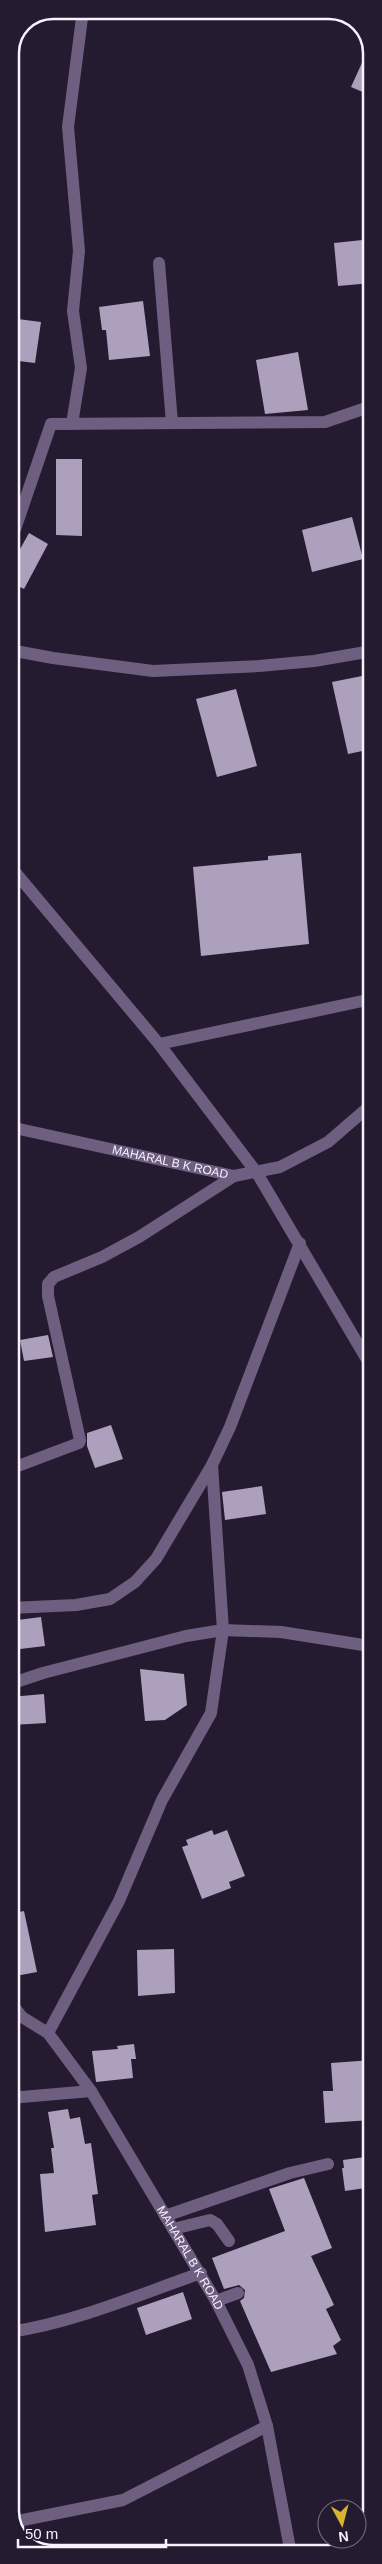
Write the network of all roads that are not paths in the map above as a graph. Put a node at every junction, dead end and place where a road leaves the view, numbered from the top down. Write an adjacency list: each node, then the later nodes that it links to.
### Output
1 (82, 19): 5 (street)
2 (159, 263): 4 (street)
3 (363, 409): 4 (street)
4 (172, 423): 5 (street)
5 (72, 424): 6 (street)
6 (19, 518)
7 (19, 651): 8 (street)
8 (363, 652)
9 (19, 877): 11 (street)
10 (363, 1001): 11 (street)
11 (159, 1044): 14 (street)
12 (363, 1112): 14 (street, MAHARAL B K ROAD)
13 (19, 1129): 15 (street, MAHARAL B K ROAD)
14 (257, 1173): 15 (street, MAHARAL B K ROAD); 16 (street)
15 (234, 1176): 19 (street)
16 (300, 1243): 17 (street); 18 (street)
17 (363, 1352)
18 (212, 1465): 20 (street); 21 (street)
19 (19, 1466)
20 (19, 1608)
21 (223, 1630): 22 (street); 23 (street); 25 (street)
22 (363, 1645)
23 (19, 1681)
24 (19, 2013): 25 (street, MAHARAL B K ROAD)
25 (48, 2033): 26 (street, MAHARAL B K ROAD)
26 (91, 2091): 27 (street); 29 (street, MAHARAL B K ROAD)
27 (19, 2097)
28 (328, 2164): 29 (street)
29 (165, 2216): 30 (street, MAHARAL B K ROAD)
30 (173, 2229): 31 (street); 32 (street, MAHARAL B K ROAD)
31 (229, 2241)
32 (200, 2273): 34 (street, MAHARAL B K ROAD); 35 (street)
33 (238, 2293): 34 (street)
34 (216, 2301): 36 (street, MAHARAL B K ROAD)
35 (19, 2331)
36 (267, 2426): 37 (street); 38 (street, MAHARAL B K ROAD)
37 (21, 2520)
38 (289, 2545)

